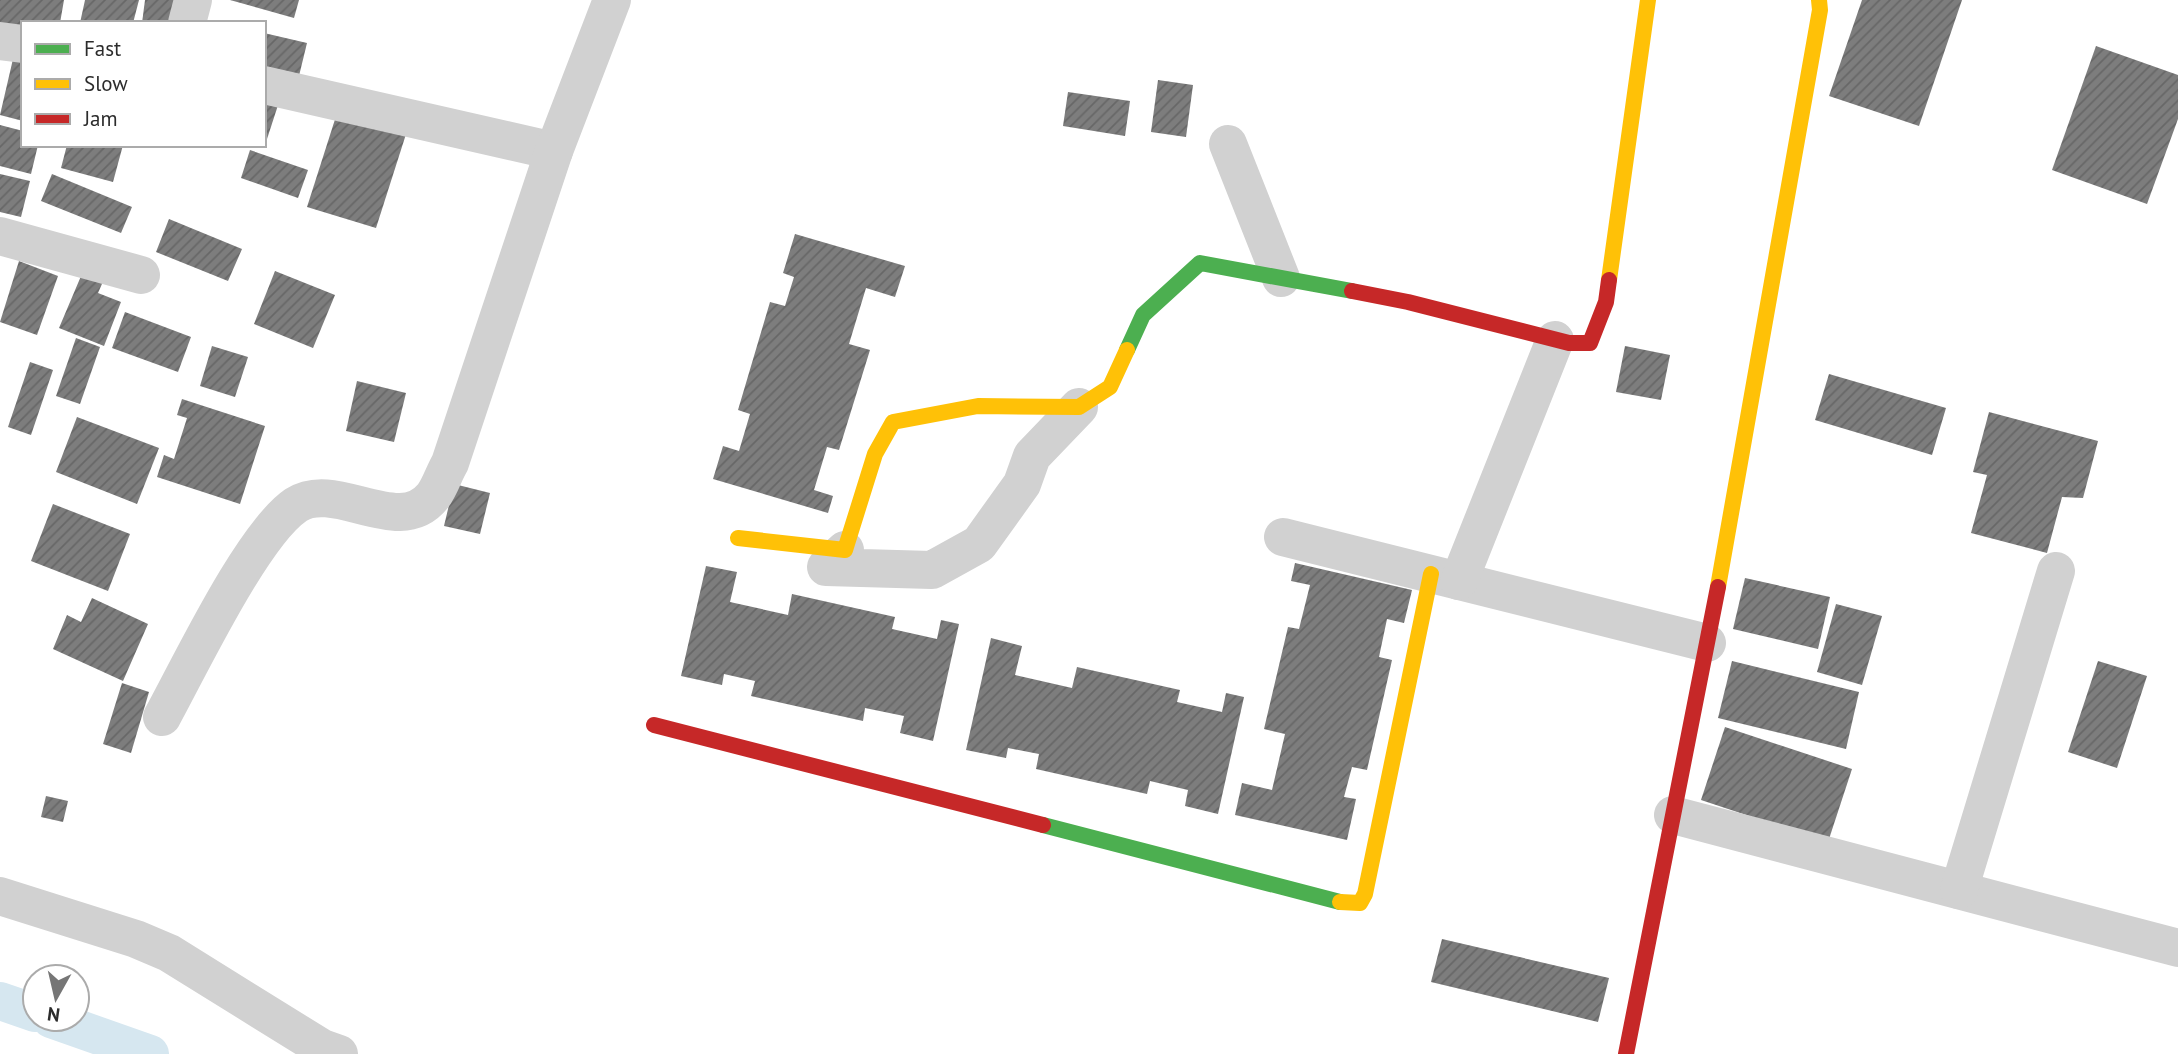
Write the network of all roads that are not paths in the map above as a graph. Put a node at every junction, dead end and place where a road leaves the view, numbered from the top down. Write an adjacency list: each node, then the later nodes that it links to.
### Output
1 (193, 0): 5 (street)
2 (612, 0): 10 (street)
3 (1648, 0): 14 (street)
4 (1819, 0): 21 (street)
5 (188, 21)
6 (0, 41): 7 (street)
7 (21, 44)
8 (266, 85): 10 (street)
9 (1228, 144): 13 (street)
10 (554, 151): 22 (street)
11 (0, 236): 12 (street)
12 (141, 275)
13 (1281, 278): 14 (street); 15 (street)
14 (1555, 340): 20 (street)
15 (1079, 407): 18 (street); 18 (street)
16 (1283, 537): 20 (street)
17 (738, 538): 18 (street)
18 (845, 550)
19 (2056, 571): 25 (street)
20 (1445, 577): 21 (street); 23 (street)
21 (1707, 643): 24 (street)
22 (162, 716)
23 (654, 725)
24 (1673, 815): 25 (street); 29 (street)
25 (1959, 890): 27 (street)
26 (0, 897): 28 (street)
27 (2178, 948)
28 (339, 1054)
29 (1626, 1054)

